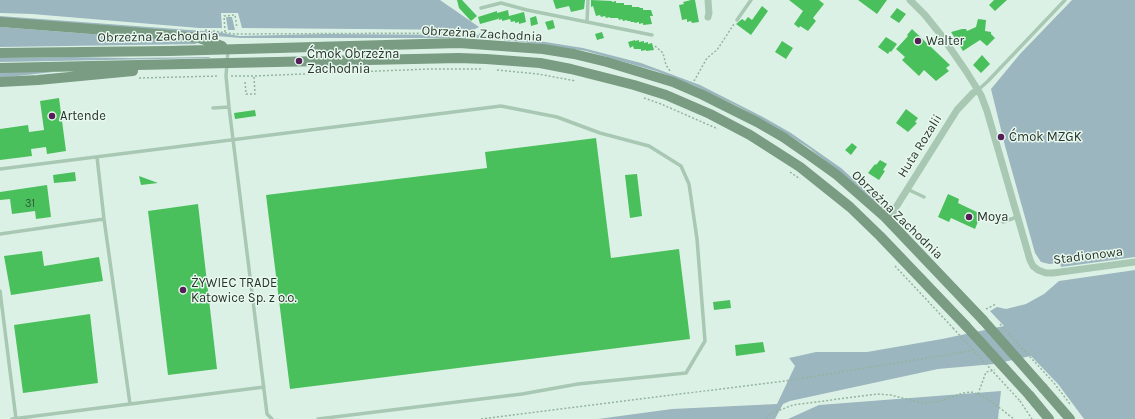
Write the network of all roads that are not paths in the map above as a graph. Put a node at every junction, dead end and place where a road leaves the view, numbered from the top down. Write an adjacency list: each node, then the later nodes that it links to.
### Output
1 (588, 0): 10 (lane)
2 (708, 0): 7 (street)
3 (751, 0): 8 (lane)
4 (910, 0): 18 (street, Stadionowa)
5 (1065, 0): 18 (lane)
6 (481, 8): 10 (lane)
7 (708, 17)
8 (737, 20)
9 (0, 22): 12 (street)
10 (587, 22): 11 (lane)
11 (652, 35)
12 (228, 48): 13 (street, Obrzeżna Zachodnia); 14 (lane); 27 (street, Obrzeżna Zachodnia)
13 (0, 53)
14 (226, 64): 15 (street, Obrzeżna Zachodnia); 19 (lane); 35 (street, Obrzeżna Zachodnia, bridge)
15 (165, 65): 16 (street, Obrzeżna Zachodnia); 17 (street)
16 (0, 68)
17 (0, 82)
18 (978, 90): 24 (street, Huta Rozalii); 26 (street, Stadionowa)
19 (229, 106): 20 (lane); 21 (lane)
20 (213, 108)
21 (234, 140): 22 (lane); 33 (lane); 39 (lane)
22 (97, 157): 23 (lane); 28 (lane)
23 (0, 169)
24 (907, 189): 25 (lane); 27 (street, Huta Rozalii)
25 (924, 197)
26 (1017, 217): 29 (lane); 31 (street, Stadionowa)
27 (885, 218): 41 (street, Obrzeżna Zachodnia, bridge)
28 (104, 219): 30 (lane); 34 (lane)
29 (1003, 222)
30 (0, 234)
31 (1135, 262)
32 (0, 291): 37 (lane)
33 (264, 387): 34 (lane); 38 (lane)
34 (130, 404): 37 (lane)
35 (1043, 415): 40 (street, Obrzeżna Zachodnia)
36 (12, 419): 37 (lane)
37 (16, 419)
38 (272, 419)
39 (318, 419)
40 (1049, 419)
41 (1070, 419)

